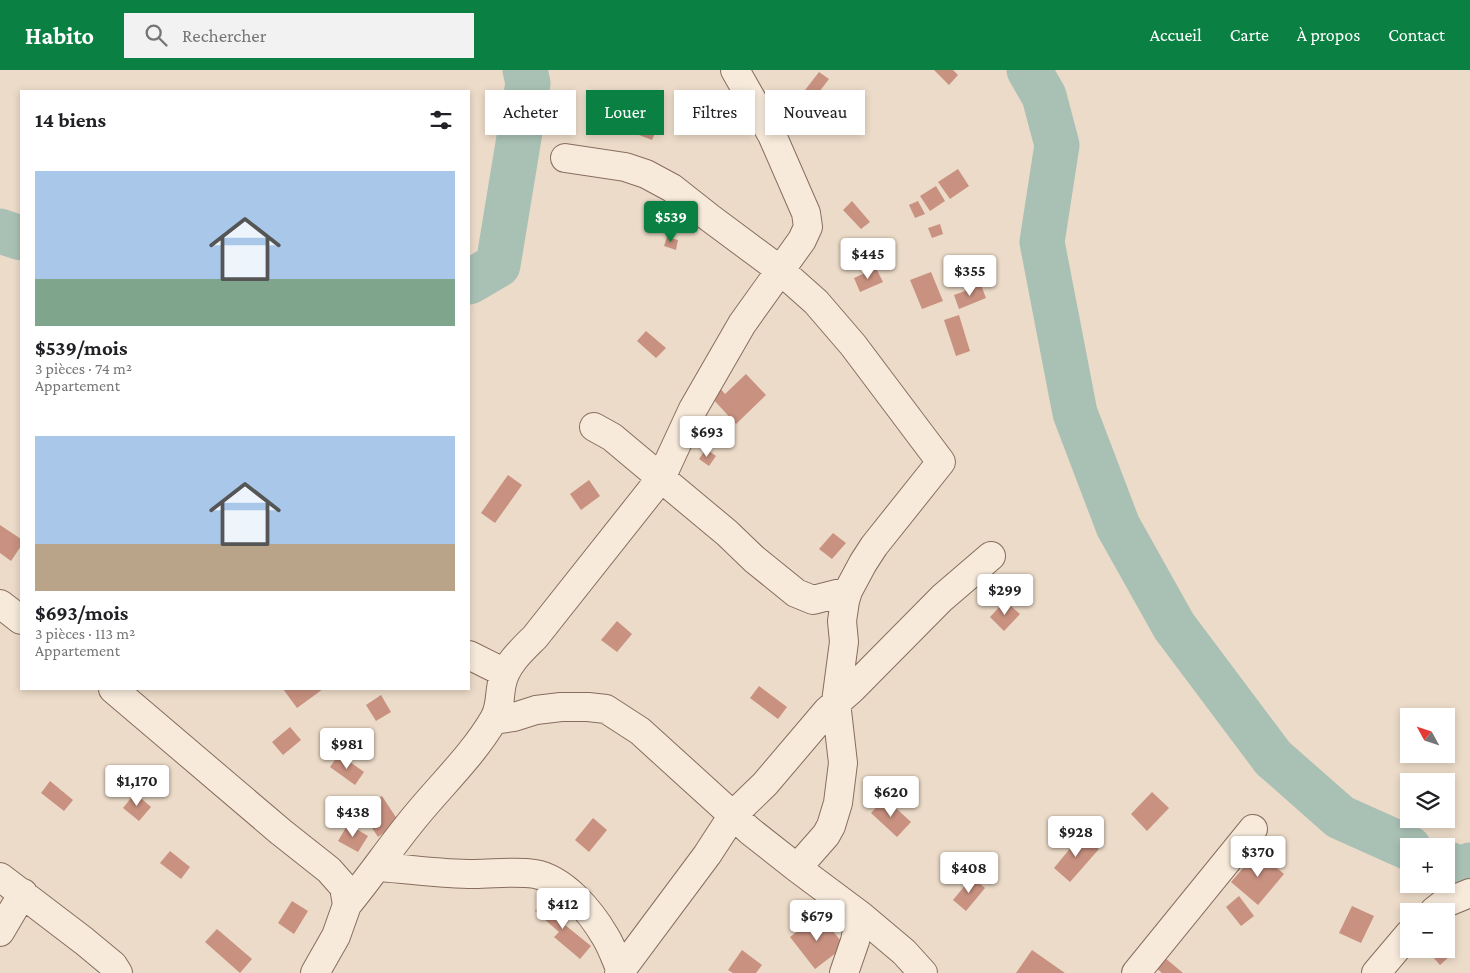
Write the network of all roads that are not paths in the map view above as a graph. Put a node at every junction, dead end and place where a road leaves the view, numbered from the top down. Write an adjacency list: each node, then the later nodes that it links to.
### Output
1 (735, 70): 3 (street)
2 (566, 158): 3 (street)
3 (780, 270): 5 (street); 7 (street)
4 (594, 427): 5 (street)
5 (662, 478): 7 (street); 11 (street)
6 (992, 556): 13 (street)
7 (848, 591): 13 (street)
8 (0, 604): 9 (street)
9 (20, 619)
10 (470, 656): 11 (street)
11 (505, 673): 14 (street)
12 (114, 690): 23 (street)
13 (836, 702): 15 (street); 18 (street)
14 (494, 720): 15 (street); 17 (street)
15 (733, 815): 18 (street); 27 (street)
16 (1253, 829): 32 (street)
17 (378, 867): 23 (street); 27 (street)
18 (796, 868): 24 (street)
19 (0, 877): 20 (street)
20 (23, 893): 25 (street); 28 (street)
21 (1470, 893): 22 (street)
22 (1445, 903)
23 (347, 904): 29 (street)
24 (860, 915): 30 (street); 31 (street)
25 (0, 932)
26 (1400, 945): 33 (street)
27 (620, 972)
28 (118, 973)
29 (315, 973)
30 (844, 973)
31 (923, 973)
32 (1136, 973)
33 (1376, 973)

